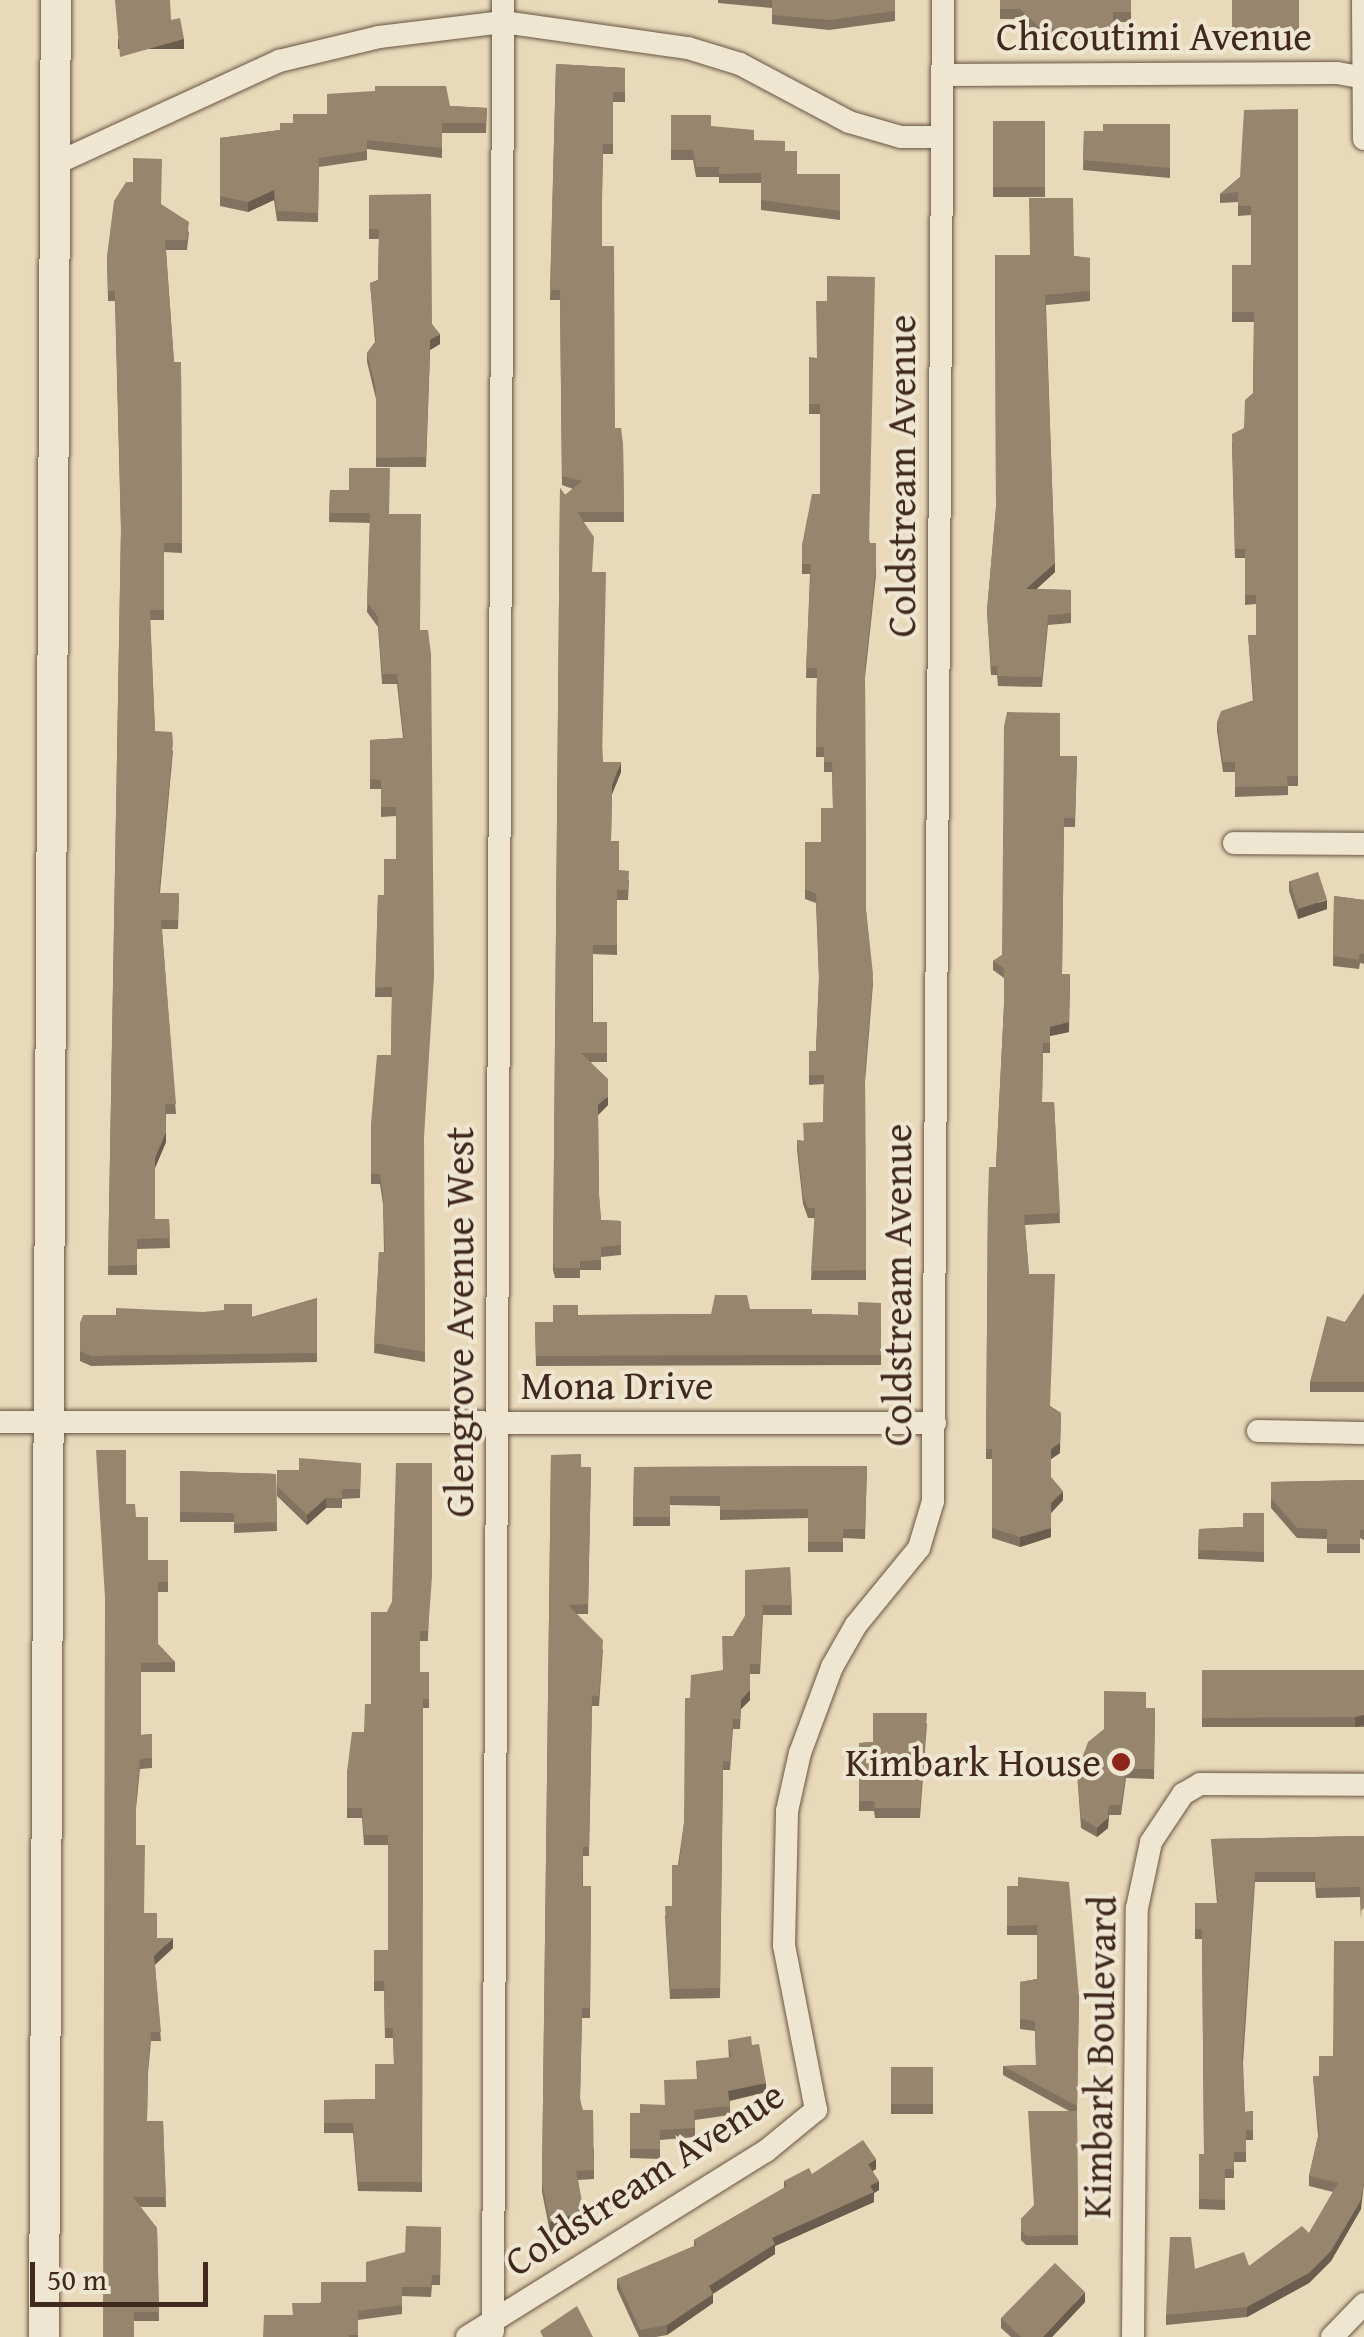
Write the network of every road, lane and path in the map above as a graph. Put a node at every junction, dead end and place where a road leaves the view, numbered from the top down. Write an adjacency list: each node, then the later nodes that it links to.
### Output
1 (56, 0): 9 (street)
2 (943, 0): 5 (street, Coldstream Avenue)
3 (1363, 0): 6 (street)
4 (503, 11): 7 (street); 9 (street); 14 (street, Glengrove Avenue West)
5 (943, 75): 6 (street, Chicoutimi Avenue); 7 (street, Coldstream Avenue)
6 (1364, 78): 8 (street)
7 (940, 137): 15 (street, Coldstream Avenue)
8 (1364, 140)
9 (55, 164): 13 (street)
10 (1234, 843): 11 (street)
11 (1364, 844)
12 (0, 1422): 13 (street, Mona Drive)
13 (47, 1422): 14 (street, Mona Drive); 21 (street)
14 (496, 1422): 15 (street, Mona Drive); 20 (street, Glengrove Avenue West)
15 (935, 1423): 20 (street, Coldstream Avenue)
16 (1258, 1432): 17 (street)
17 (1364, 1433)
18 (1364, 1786): 23 (street, Kimbark Boulevard)
19 (1364, 2304): 24 (street)
20 (493, 2328): 22 (street, Coldstream Avenue)
21 (44, 2337)
22 (467, 2337)
23 (1133, 2337)
24 (1332, 2337)

